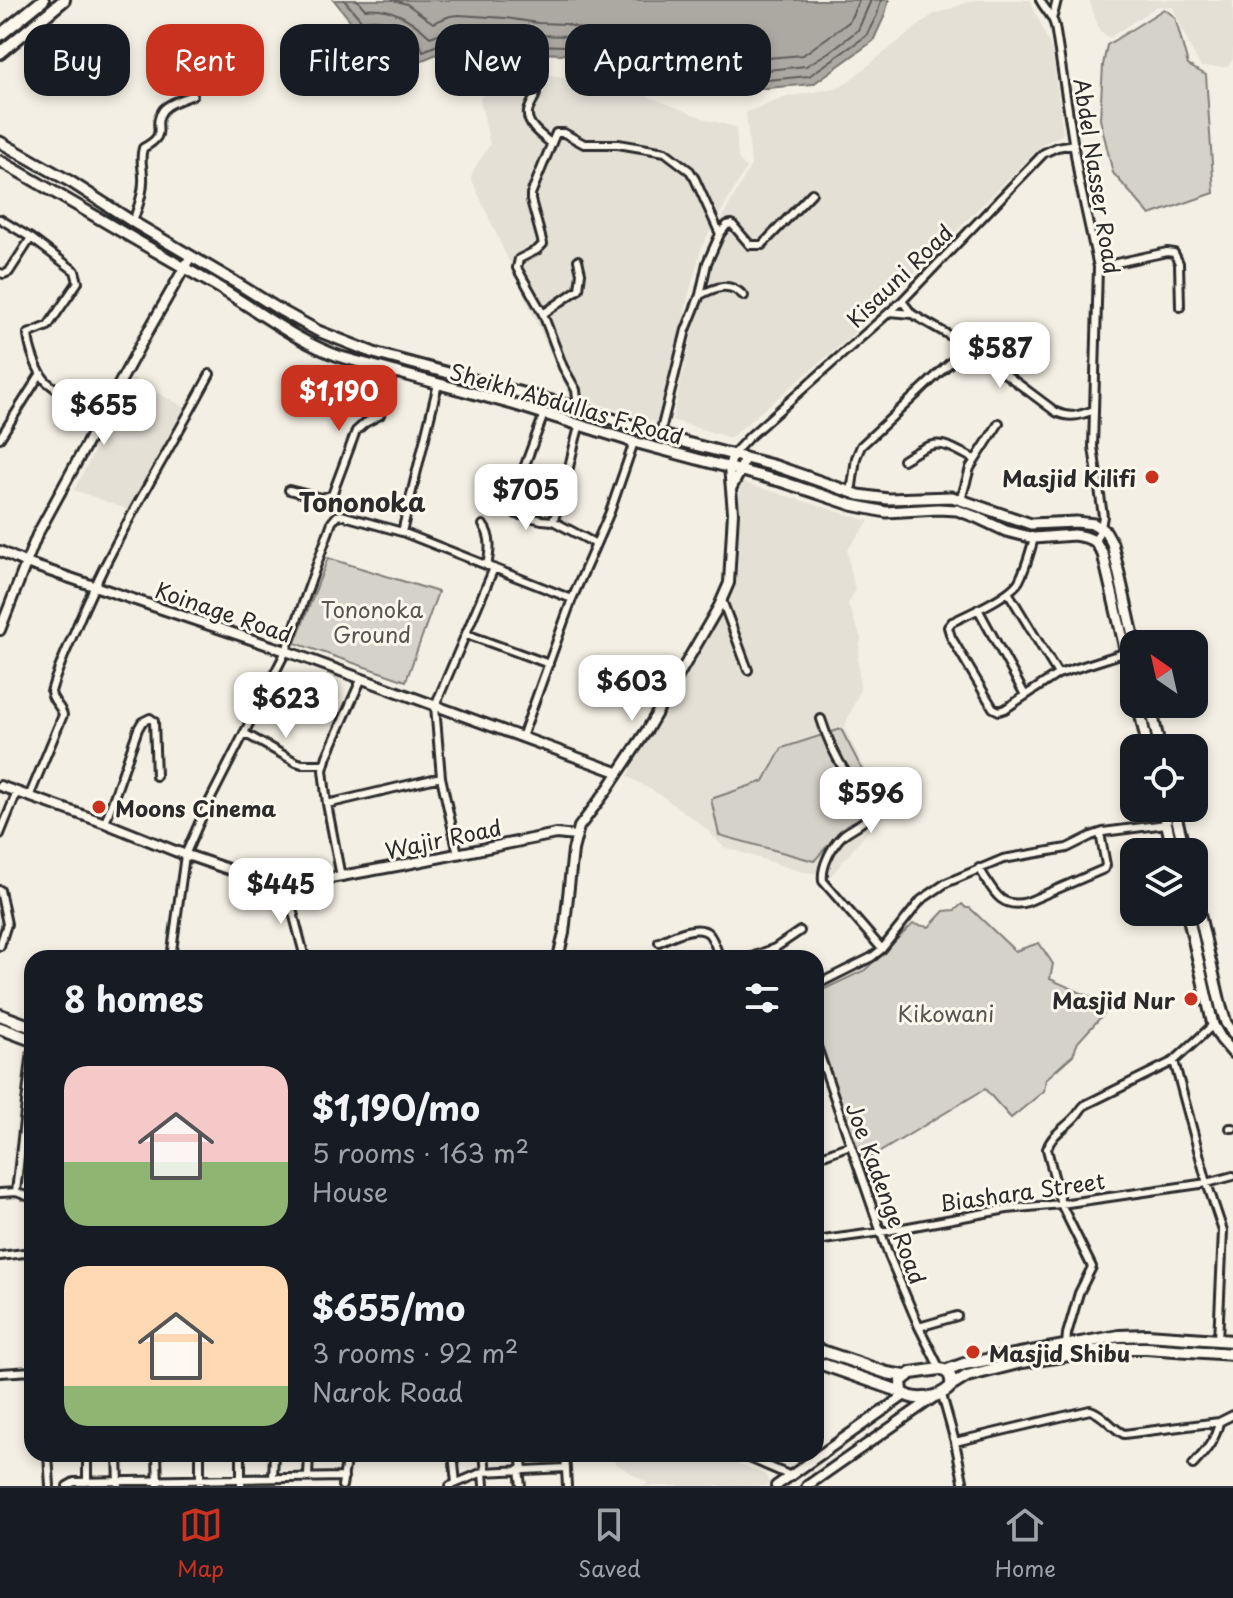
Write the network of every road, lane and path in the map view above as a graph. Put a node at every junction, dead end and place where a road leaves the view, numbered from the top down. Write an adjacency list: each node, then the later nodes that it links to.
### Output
1 (43, 0): 6 (highway)
2 (64, 0): 7 (highway)
3 (1040, 0): 5 (street, Abdel Nasser Road)
4 (1057, 0): 5 (street)
5 (1053, 16): 12 (street, Abdel Nasser Road)
6 (0, 35)
7 (0, 53)
8 (191, 96): 16 (street)
9 (535, 96): 11 (street)
10 (0, 142): 16 (main road, Sheikh Abdullas F.Road)
11 (551, 143): 17 (street); 29 (street)
12 (1074, 144): 21 (street, Abdel Nasser Road); 26 (street, Kisauni Road)
13 (0, 161): 22 (main road, Sheikh Abdullas F.Road)
14 (812, 193): 17 (street)
15 (0, 219): 18 (street)
16 (133, 222): 19 (main road, Sheikh Abdullas F.Road)
17 (720, 234): 24 (street)
18 (31, 238): 23 (street); 33 (street)
19 (191, 256): 22 (street); 36 (main road, Sheikh Abdullas F.Road)
20 (578, 260): 29 (street)
21 (1098, 267): 27 (street); 37 (street, Abdel Nasser Road)
22 (185, 269): 32 (main road, Sheikh Abdullas F.Road); 39 (street)
23 (0, 273)
24 (700, 295): 25 (street); 42 (street)
25 (744, 296)
26 (902, 301): 28 (street, Kisauni Road); 30 (street)
27 (1180, 307)
28 (890, 312): 30 (street); 43 (street, Kisauni Road)
29 (543, 314): 36 (street)
30 (912, 314): 31 (street)
31 (968, 346): 37 (street); 54 (street)
32 (394, 371): 35 (main road, Sheikh Abdullas F.Road); 53 (street)
33 (41, 373): 39 (street); 44 (street)
34 (210, 374): 66 (street)
35 (438, 384): 38 (main road, Sheikh Abdullas F.Road); 59 (street)
36 (578, 408): 42 (main road, Sheikh Abdullas F.Road)
37 (1094, 410): 58 (street, Abdel Nasser Road)
38 (544, 414): 41 (main road, Sheikh Abdullas F.Road); 56 (street)
39 (101, 418): 64 (street)
40 (999, 423): 48 (street)
41 (580, 424): 45 (main road, Sheikh Abdullas F.Road); 56 (street)
42 (660, 434): 46 (main road, Sheikh Abdullas F.Road)
43 (749, 437): 46 (street, Kisauni Road); 47 (street)
44 (0, 438)
45 (634, 442): 50 (main road, Sheikh Abdullas F.Road); 62 (street)
46 (733, 454): 47 (main road, Sheikh Abdullas F.Road); 50 (street)
47 (744, 457): 51 (street); 54 (main road, Sheikh Abdullas F.Road)
48 (974, 459): 49 (street); 55 (street)
49 (903, 460)
50 (729, 467): 51 (main road, Sheikh Abdullas F.Road); 52 (street)
51 (741, 470): 52 (street); 60 (main road, Sheikh Abdullas F.Road)
52 (731, 489): 69 (street)
53 (289, 490)
54 (851, 493): 55 (main road, Sheikh Abdullas F.Road)
55 (961, 500): 58 (main road, Sheikh Abdullas F.Road)
56 (553, 521): 62 (street)
57 (483, 525): 65 (street)
58 (1101, 528): 61 (street); 73 (main road, Abdel Nasser Road)
59 (402, 532): 65 (street); 75 (street)
60 (1034, 538): 61 (main road, Sheikh Abdullas F.Road); 67 (street)
61 (1095, 541): 72 (main road)
62 (596, 544): 68 (street)
63 (0, 551): 64 (street, Koinage Road)
64 (26, 563): 66 (street, Koinage Road); 71 (street)
65 (491, 567): 68 (street); 74 (street)
66 (94, 585): 75 (street, Koinage Road); 92 (street)
67 (1008, 592): 70 (street); 79 (street)
68 (572, 599): 77 (street)
69 (722, 600): 78 (street); 87 (street)
70 (978, 609): 81 (street); 81 (street)
71 (0, 630)
72 (1122, 630)
73 (1132, 630)
74 (466, 634): 77 (street); 82 (street)
75 (286, 651): 80 (street, Koinage Road); 84 (street)
76 (1120, 654): 79 (street)
77 (549, 664): 85 (street)
78 (748, 670)
79 (1058, 674): 81 (street)
80 (361, 680): 82 (street, Koinage Road); 86 (street)
81 (1025, 695)
82 (435, 706): 85 (street, Koinage Road); 89 (street)
83 (821, 719): 111 (street)
84 (244, 733): 86 (street); 101 (street)
85 (522, 737): 87 (street, Koinage Road)
86 (324, 764): 93 (street)
87 (617, 772): 98 (street)
88 (156, 776): 94 (street)
89 (441, 777): 93 (street); 100 (street)
90 (0, 786): 91 (street, Wajir Road)
91 (17, 792): 92 (street, Wajir Road); 97 (street)
92 (29, 797): 94 (street, Wajir Road)
93 (327, 804): 103 (street)
94 (105, 823): 101 (street, Wajir Road)
95 (1166, 824): 96 (street); 99 (main road)
96 (1100, 833): 102 (street); 102 (street)
97 (0, 834)
98 (576, 836): 100 (street, Wajir Road); 114 (street)
99 (1170, 838)
100 (458, 854): 103 (street, Wajir Road)
101 (185, 855): 104 (street, Wajir Road); 112 (street)
102 (979, 868): 111 (street)
103 (341, 877): 104 (street, Wajir Road)
104 (286, 886): 113 (street)
105 (0, 890): 110 (street)
106 (1190, 926): 120 (main road)
107 (1202, 926): 122 (main road)
108 (800, 931): 116 (street)
109 (659, 942): 115 (street)
110 (0, 946)
111 (882, 949): 117 (street)
112 (172, 950)
113 (303, 950)
114 (560, 950)
115 (716, 950)
116 (770, 950)
117 (824, 981)
118 (0, 1015): 119 (highway)
119 (24, 1024)
120 (1213, 1025): 124 (main road); 125 (street)
121 (0, 1028): 123 (highway)
122 (1233, 1033)
123 (24, 1037)
124 (1233, 1053)
125 (1174, 1061): 131 (street); 135 (street)
126 (824, 1078): 128 (street, Joe Kadenge Road)
127 (24, 1121): 132 (street)
128 (850, 1145): 129 (street); 136 (street, Joe Kadenge Road)
129 (824, 1155)
130 (1233, 1176): 131 (street, Biashara Street)
131 (1207, 1183): 135 (street, Biashara Street); 142 (street)
132 (16, 1192): 133 (street); 134 (street)
133 (0, 1193)
134 (24, 1195)
135 (1061, 1204): 136 (street, Biashara Street); 144 (street)
136 (881, 1232): 137 (street, Biashara Street); 141 (street, Joe Kadenge Road)
137 (824, 1240)
138 (24, 1253): 139 (street)
139 (0, 1256)
140 (957, 1316): 141 (street)
141 (919, 1327): 146 (street, Joe Kadenge Road)
142 (1218, 1340): 143 (highway); 144 (highway)
143 (1233, 1341)
144 (1066, 1345): 149 (highway)
145 (824, 1352): 153 (highway)
146 (930, 1352): 149 (street, Joe Kadenge Road); 151 (street)
147 (1233, 1354): 154 (highway)
148 (824, 1365): 155 (highway)
149 (943, 1370): 151 (highway); 154 (highway)
150 (24, 1372): 152 (street)
151 (923, 1372): 153 (highway)
152 (0, 1373)
153 (905, 1376): 155 (highway)
154 (951, 1386): 156 (highway)
155 (903, 1394): 156 (highway); 160 (street)
156 (939, 1395): 159 (street); 184 (street)
157 (1233, 1415): 158 (street)
158 (1219, 1422): 159 (street); 176 (street)
159 (955, 1442): 199 (street)
160 (824, 1452)
161 (48, 1462): 191 (street)
162 (87, 1462): 188 (street)
163 (118, 1462): 189 (street)
164 (157, 1462): 186 (street)
165 (200, 1462): 187 (street)
166 (274, 1462): 183 (street)
167 (309, 1462): 181 (street)
168 (346, 1462): 182 (street)
169 (453, 1462): 190 (street)
170 (484, 1462): 179 (street)
171 (521, 1462): 178 (street)
172 (566, 1462): 177 (street)
173 (759, 1462): 180 (street)
174 (810, 1462): 175 (street)
175 (807, 1464): 180 (street); 184 (street)
176 (1193, 1465)
177 (566, 1468): 178 (street); 196 (street)
178 (521, 1469): 179 (street); 195 (street)
179 (484, 1472): 190 (street); 194 (street)
180 (791, 1476): 197 (street)
181 (308, 1477): 182 (street); 183 (street)
182 (344, 1477): 193 (street)
183 (273, 1478): 185 (street)
184 (818, 1478): 198 (street)
185 (241, 1482): 187 (street)
186 (158, 1483): 187 (street); 189 (street)
187 (200, 1483)
188 (87, 1484): 189 (street); 192 (street)
189 (119, 1484)
190 (453, 1485)
191 (50, 1486)
192 (67, 1486)
193 (342, 1486)
194 (484, 1486)
195 (521, 1486)
196 (567, 1486)
197 (776, 1486)
198 (807, 1486)
199 (964, 1486)

